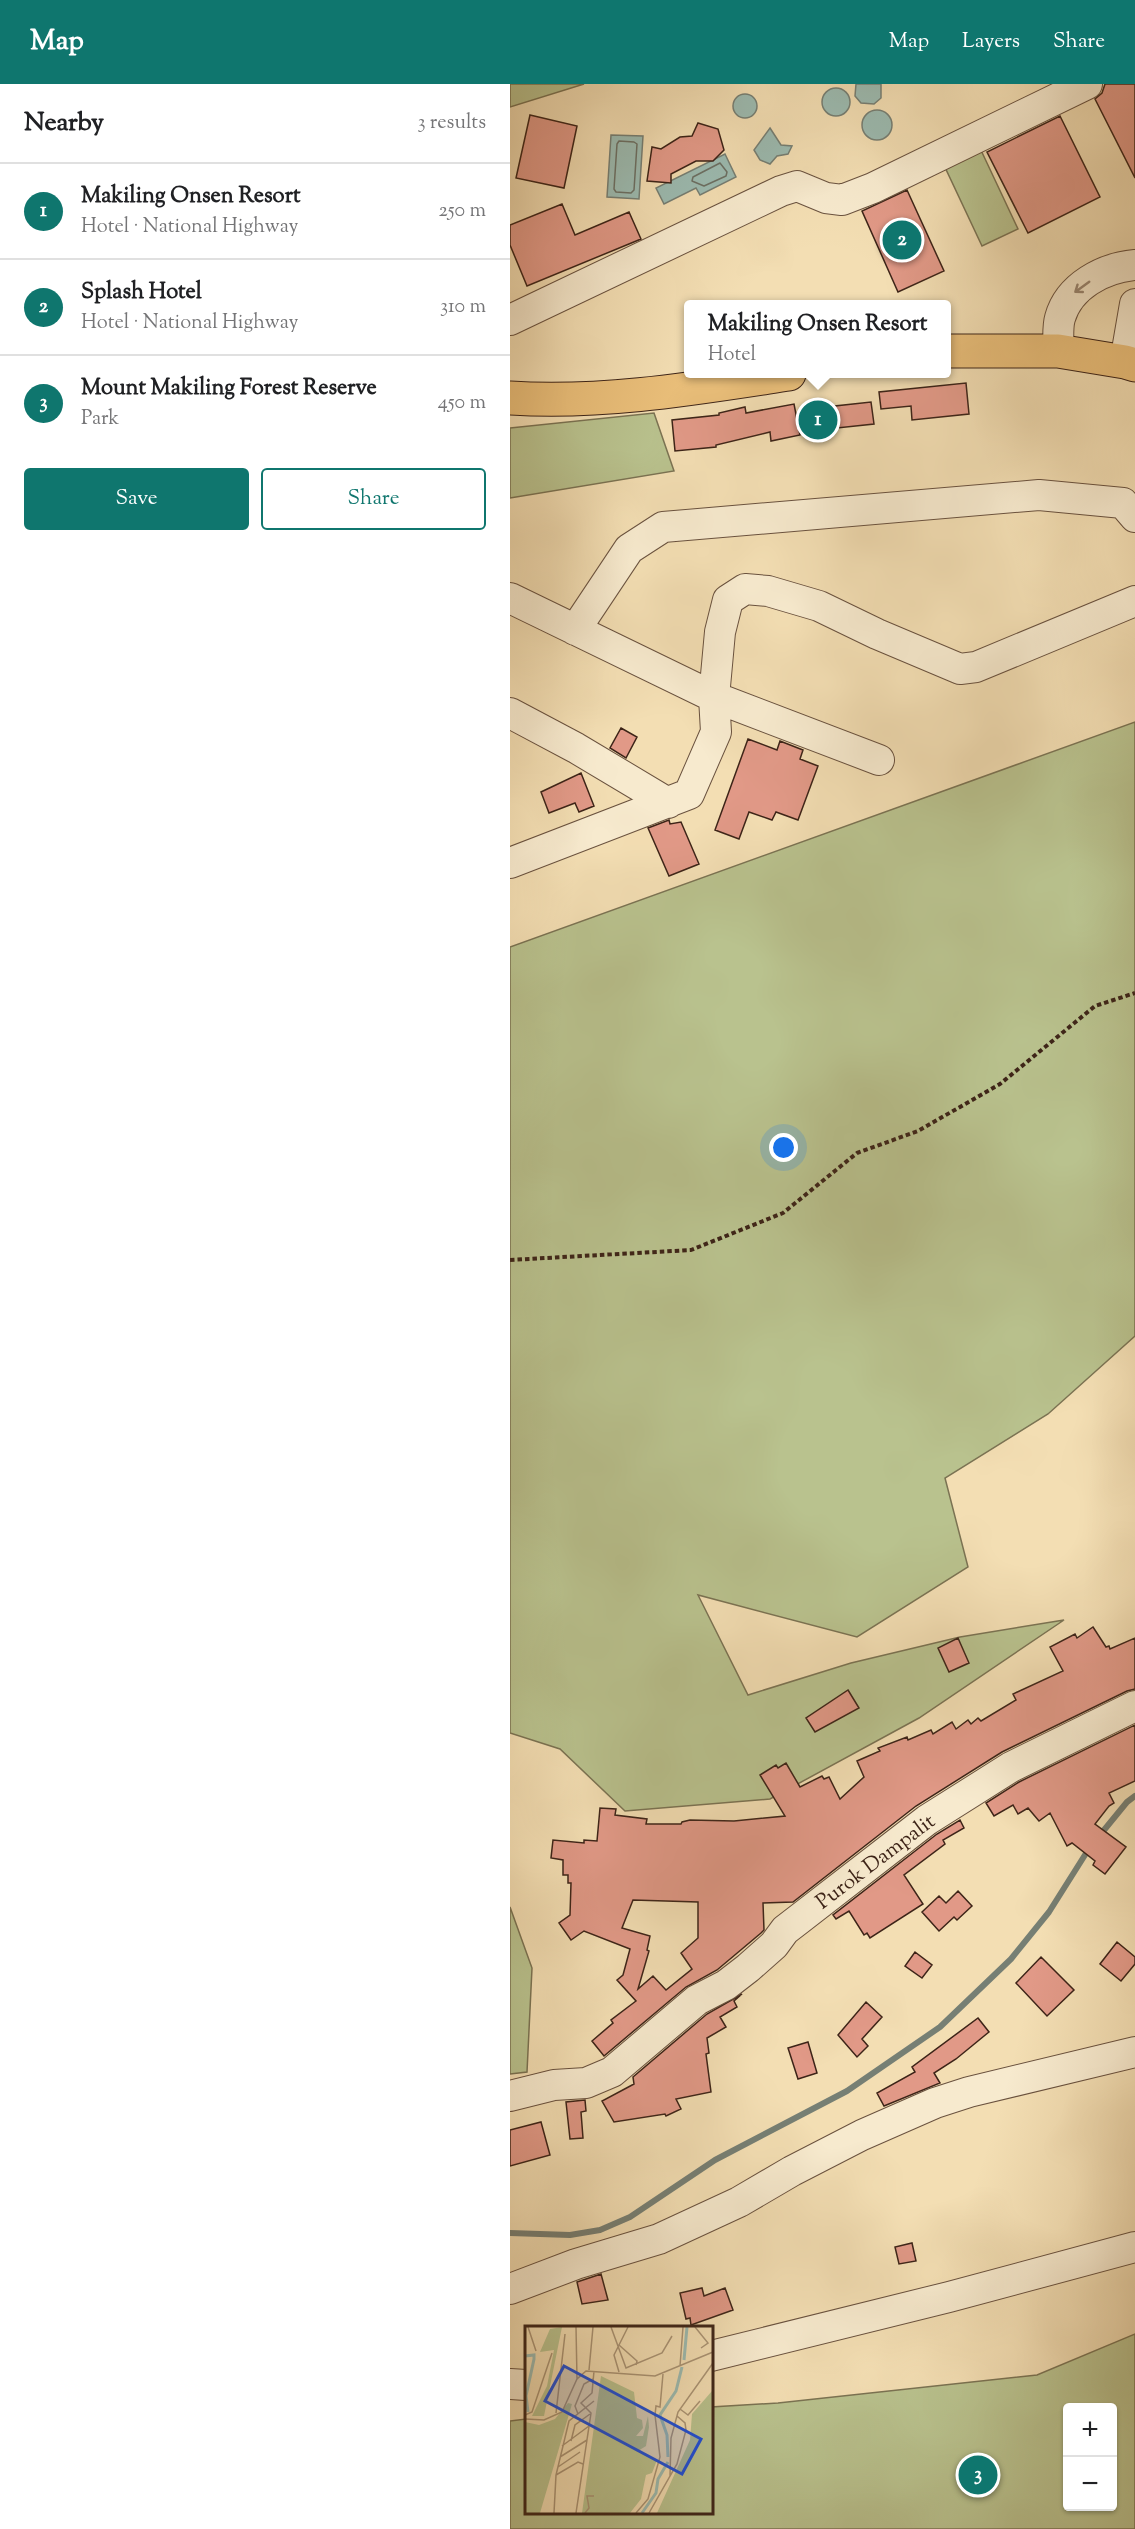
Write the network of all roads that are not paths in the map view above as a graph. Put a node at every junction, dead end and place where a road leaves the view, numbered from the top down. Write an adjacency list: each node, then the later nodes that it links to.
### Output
1 (1087, 84): 4 (street)
2 (1135, 265): 6 (street, one-way to 6)
3 (1135, 304): 7 (street)
4 (510, 320)
5 (951, 351): 6 (main road)
6 (1058, 351): 7 (main road)
7 (1130, 363)
8 (763, 378): 9 (main road)
9 (510, 398)
10 (1135, 517): 13 (street)
11 (510, 598): 13 (street)
12 (1135, 601): 14 (street)
13 (575, 630): 14 (street)
14 (714, 697): 16 (street); 17 (street)
15 (510, 713): 17 (street)
16 (879, 760)
17 (668, 804): 18 (street)
18 (510, 863)
19 (1135, 1706): 21 (street, Purok Dampalit)
20 (1135, 2052): 23 (street)
21 (510, 2096)
22 (1135, 2247): 24 (street)
23 (510, 2289)
24 (712, 2356)
25 (510, 2384): 26 (street)
26 (525, 2385)

